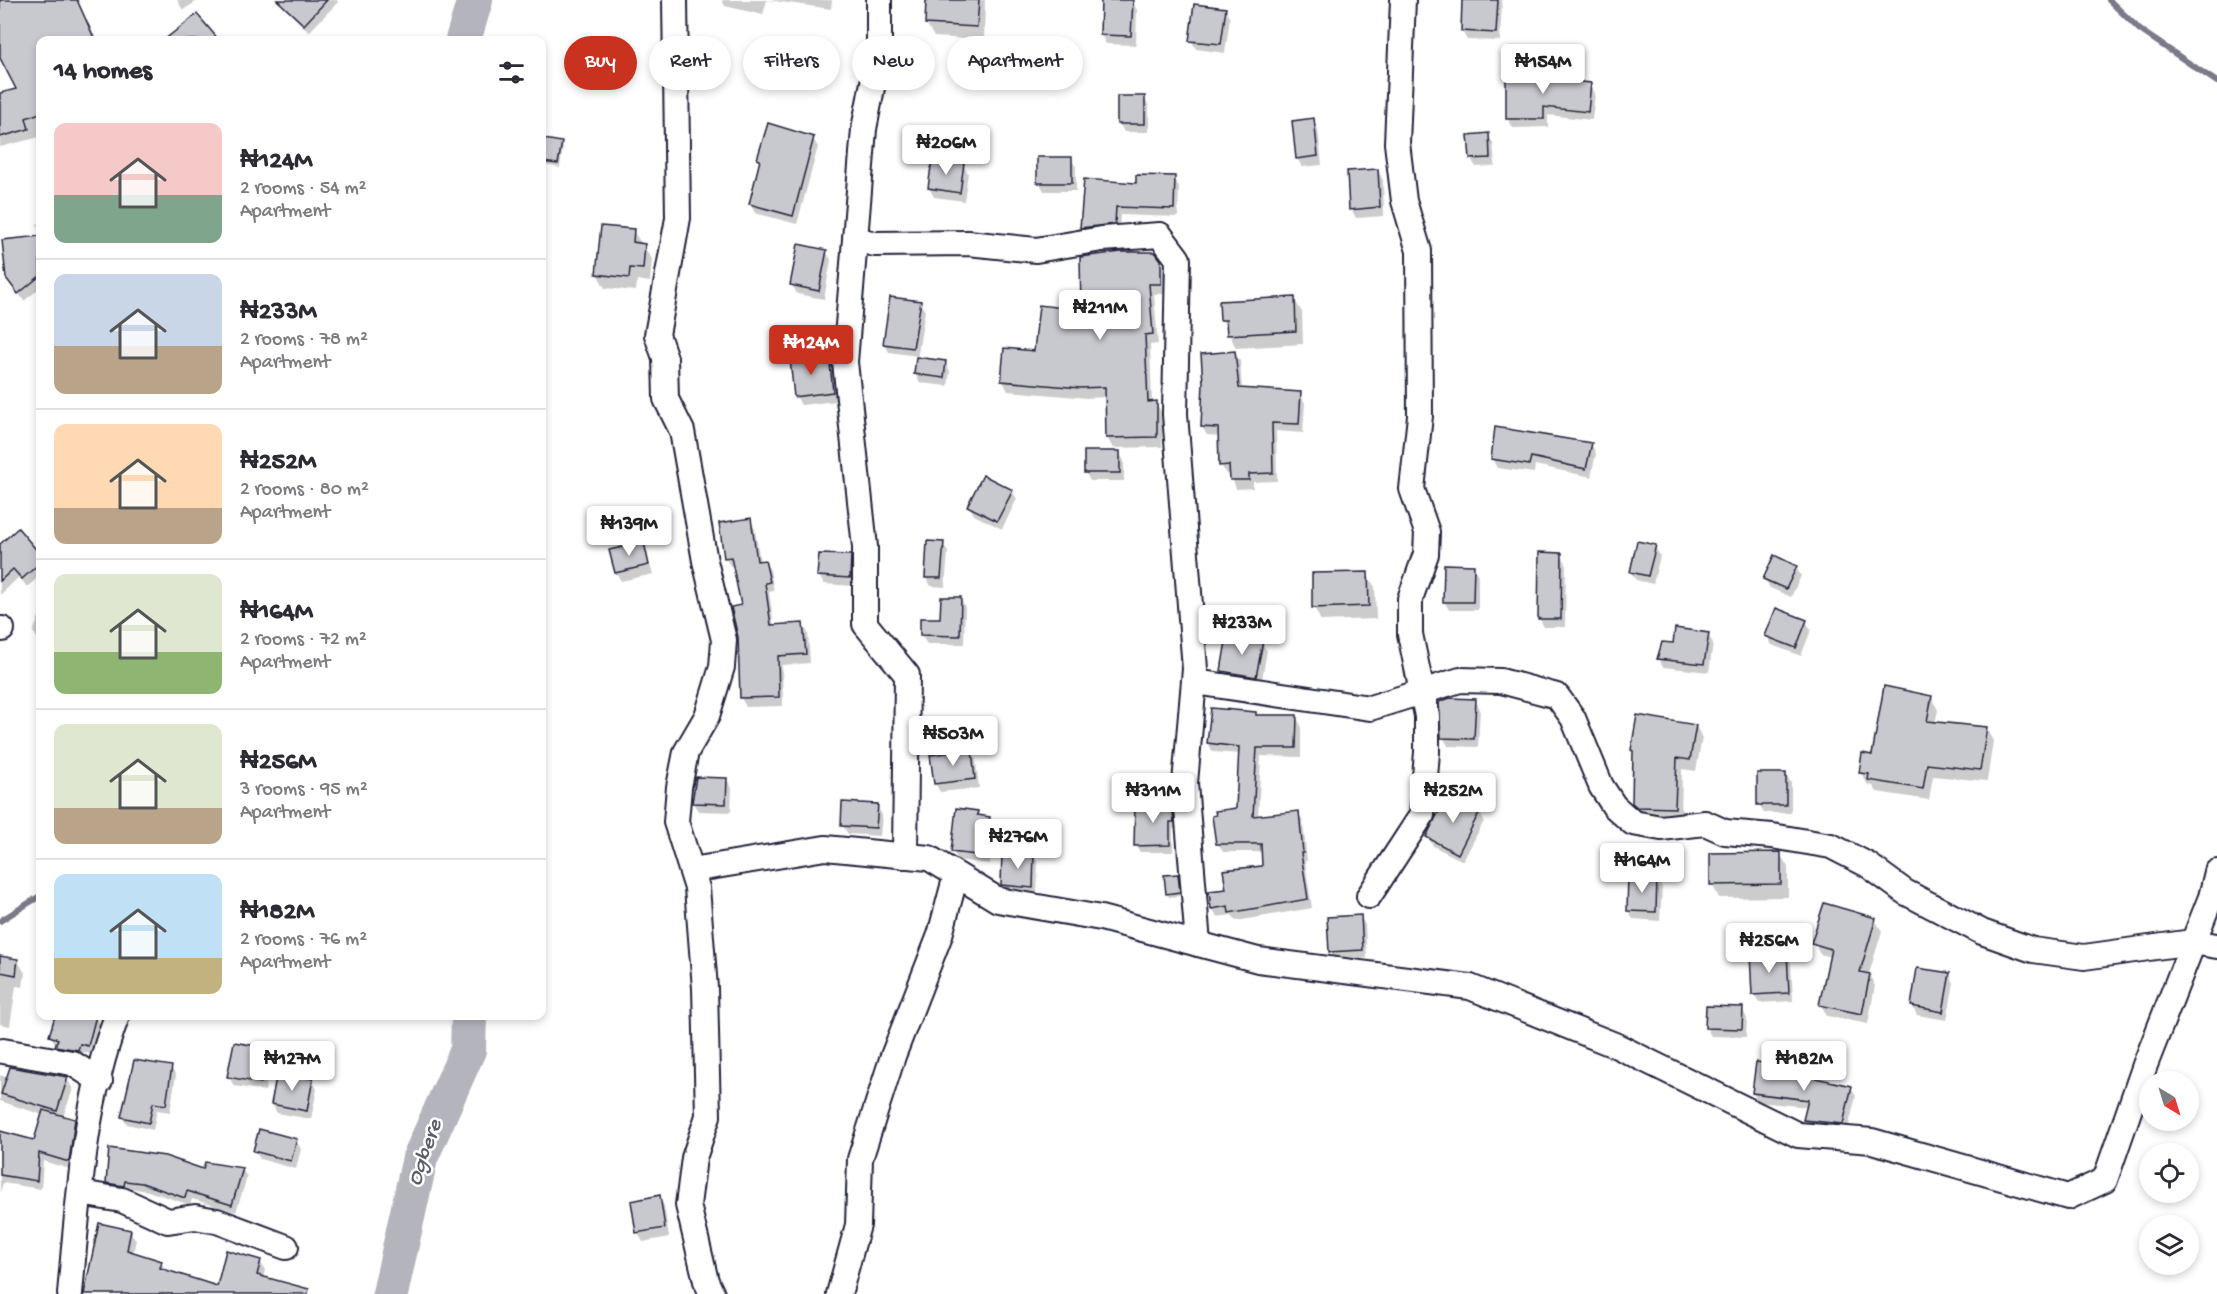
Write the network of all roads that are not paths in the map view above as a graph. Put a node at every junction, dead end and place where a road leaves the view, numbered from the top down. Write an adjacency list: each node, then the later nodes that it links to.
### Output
1 (675, 0): 8 (street)
2 (879, 0): 4 (street)
3 (1403, 0): 6 (street)
4 (855, 239): 5 (street); 7 (street)
5 (1195, 682): 6 (street); 13 (street)
6 (1422, 691): 11 (street); 12 (street)
7 (905, 855): 8 (street); 10 (street)
8 (693, 870): 21 (street)
9 (2217, 872): 12 (street)
10 (956, 874): 13 (street); 22 (street)
11 (1369, 896)
12 (2192, 942): 13 (street); 14 (street)
13 (1198, 944)
14 (2217, 946)
15 (116, 1020): 17 (street)
16 (3, 1052): 17 (street)
17 (100, 1081): 18 (street)
18 (80, 1193): 19 (street); 20 (street)
19 (286, 1247)
20 (70, 1294)
21 (712, 1294)
22 (839, 1294)

